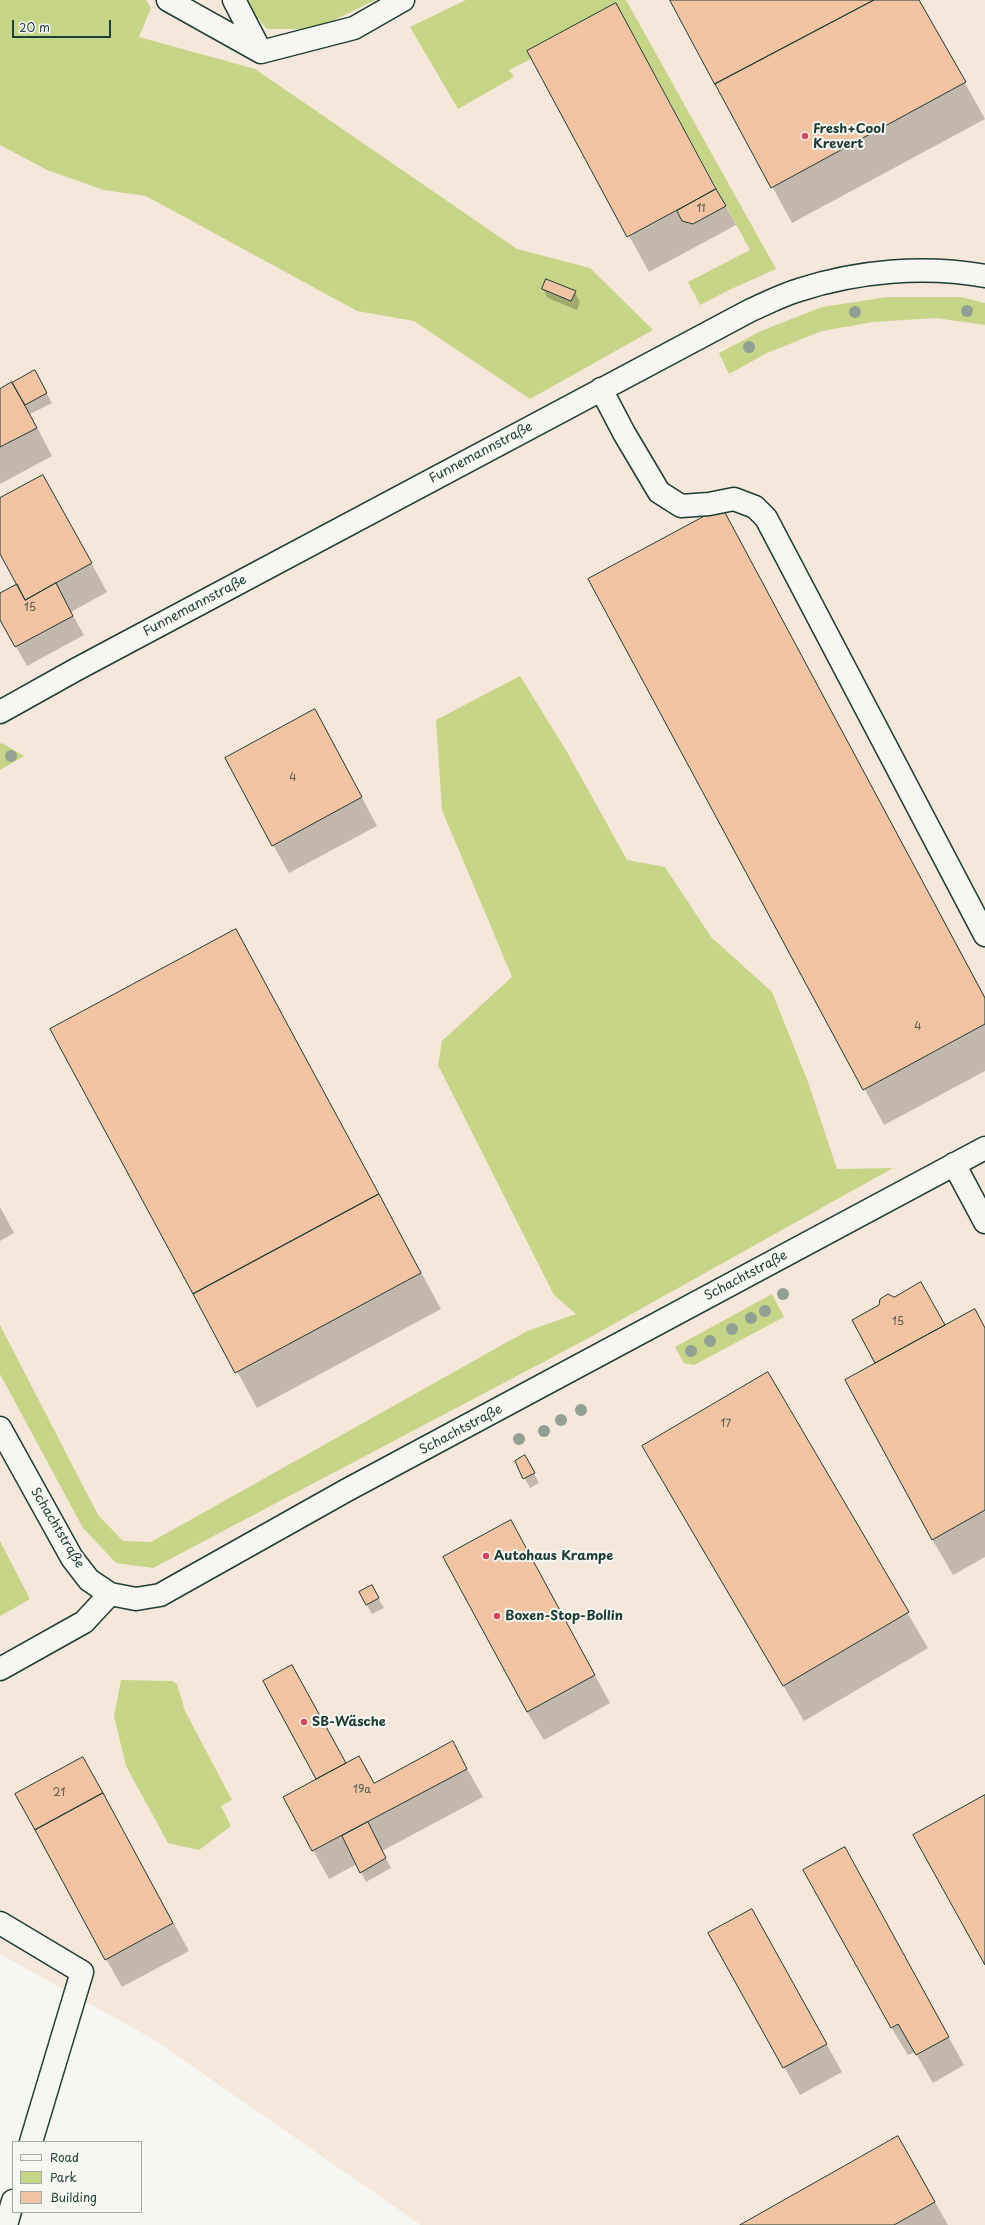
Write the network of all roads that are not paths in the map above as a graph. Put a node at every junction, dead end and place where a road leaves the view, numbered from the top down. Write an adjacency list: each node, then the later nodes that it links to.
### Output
1 (168, 0): 4 (street)
2 (234, 0): 4 (street)
3 (403, 0): 4 (street)
4 (261, 52)
5 (985, 276): 6 (street, Funnemannstraße)
6 (601, 389): 7 (street, Funnemannstraße); 8 (street)
7 (0, 712)
8 (985, 934)
9 (985, 1148): 10 (street, Schachtstraße)
10 (954, 1164): 11 (street); 13 (street, Schachtstraße)
11 (985, 1222)
12 (0, 1428): 13 (street, Schachtstraße)
13 (110, 1594): 14 (street)
14 (0, 1669)
15 (0, 1923): 16 (street)
16 (31, 2141)
17 (12, 2204): 18 (street)
18 (6, 2225)

